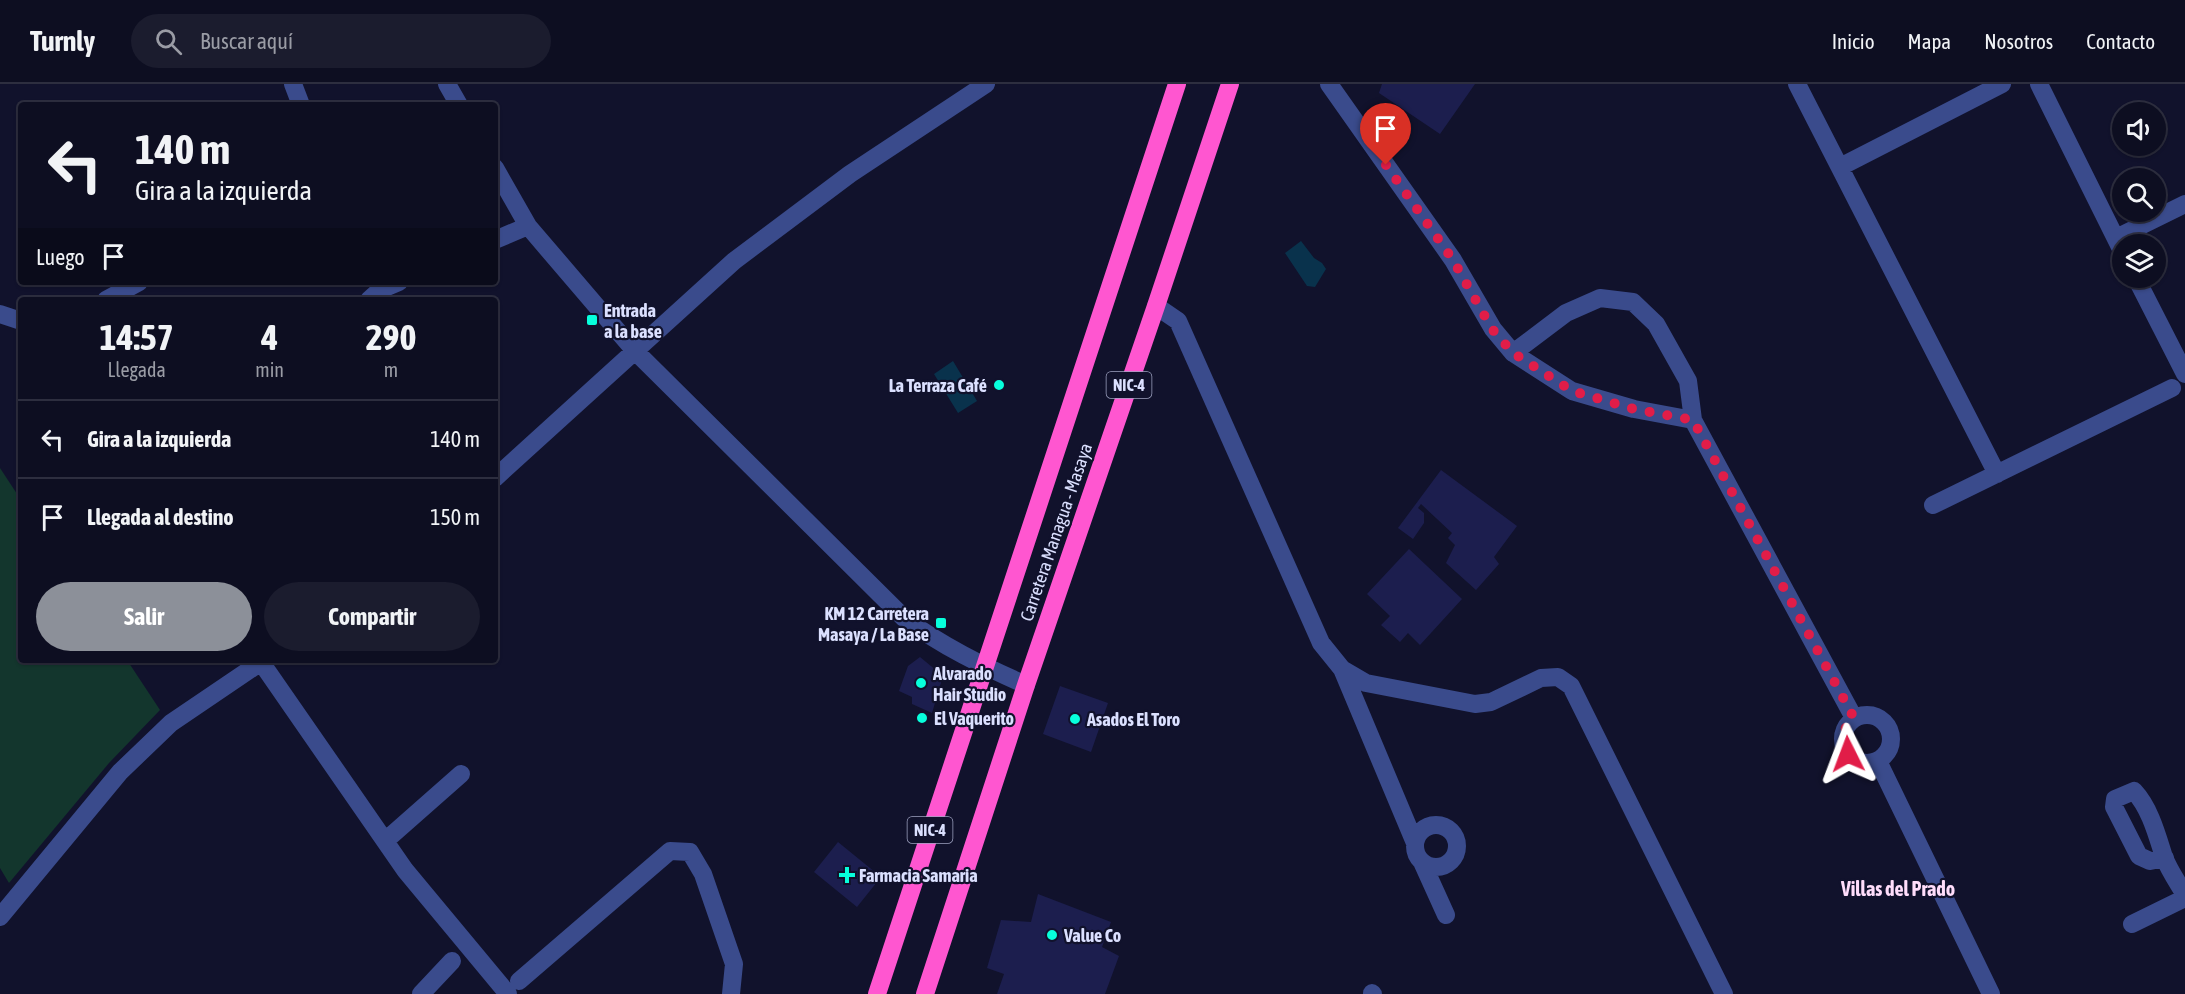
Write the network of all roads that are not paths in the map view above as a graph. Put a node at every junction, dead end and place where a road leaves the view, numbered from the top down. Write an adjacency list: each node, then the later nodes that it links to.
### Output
1 (292, 84): 10 (street)
2 (447, 84): 11 (street)
3 (986, 84): 28 (street)
4 (1177, 84): 38 (highway, Carretera Managua - Masaya / NIC-4)
5 (1230, 84): 24 (highway, Carretera Managua - Masaya / NIC-4)
6 (1329, 84): 29 (street)
7 (1797, 84): 12 (street)
8 (2002, 84): 12 (street)
9 (2039, 84): 16 (street)
10 (300, 102)
11 (457, 102)
12 (1840, 167): 33 (street)
13 (498, 173): 15 (street)
14 (2185, 204): 17 (street)
15 (528, 226): 18 (street); 28 (street)
16 (2114, 234)
17 (2137, 234)
18 (498, 239)
19 (134, 285): 22 (street)
20 (392, 285): 23 (street)
21 (2142, 288): 27 (street)
22 (112, 297)
23 (372, 297)
24 (1156, 306): 39 (street); 40 (highway, Carretera Managua - Masaya / NIC-4)
25 (0, 314): 26 (street)
26 (18, 320)
27 (2178, 343): 30 (street)
28 (634, 350): 34 (street); 38 (street)
29 (1513, 353): 32 (street); 32 (street)
30 (2185, 374)
31 (2172, 388): 33 (street)
32 (1693, 420): 41 (street)
33 (1997, 474): 35 (street)
34 (498, 475)
35 (1933, 505)
36 (259, 663): 50 (street)
37 (263, 663): 44 (street)
38 (983, 666): 40 (street); 56 (highway, Carretera Managua - Masaya / NIC-4)
39 (1342, 669): 45 (street); 58 (street)
40 (1026, 685): 57 (highway, Carretera Managua - Masaya / NIC-4)
41 (1854, 718): 42 (street); 42 (street)
42 (1878, 761): 59 (street)
43 (461, 774): 44 (street)
44 (385, 841): 53 (street)
45 (1415, 843): 47 (street); 47 (street)
46 (2165, 858): 48 (street)
47 (1422, 861): 49 (street)
48 (2185, 896): 51 (street)
49 (1446, 915)
50 (0, 917)
51 (2132, 924)
52 (452, 962): 54 (street)
53 (514, 988): 55 (street)
54 (420, 994)
55 (731, 994)
56 (877, 994)
57 (925, 994)
58 (1724, 994)
59 (1991, 994)

